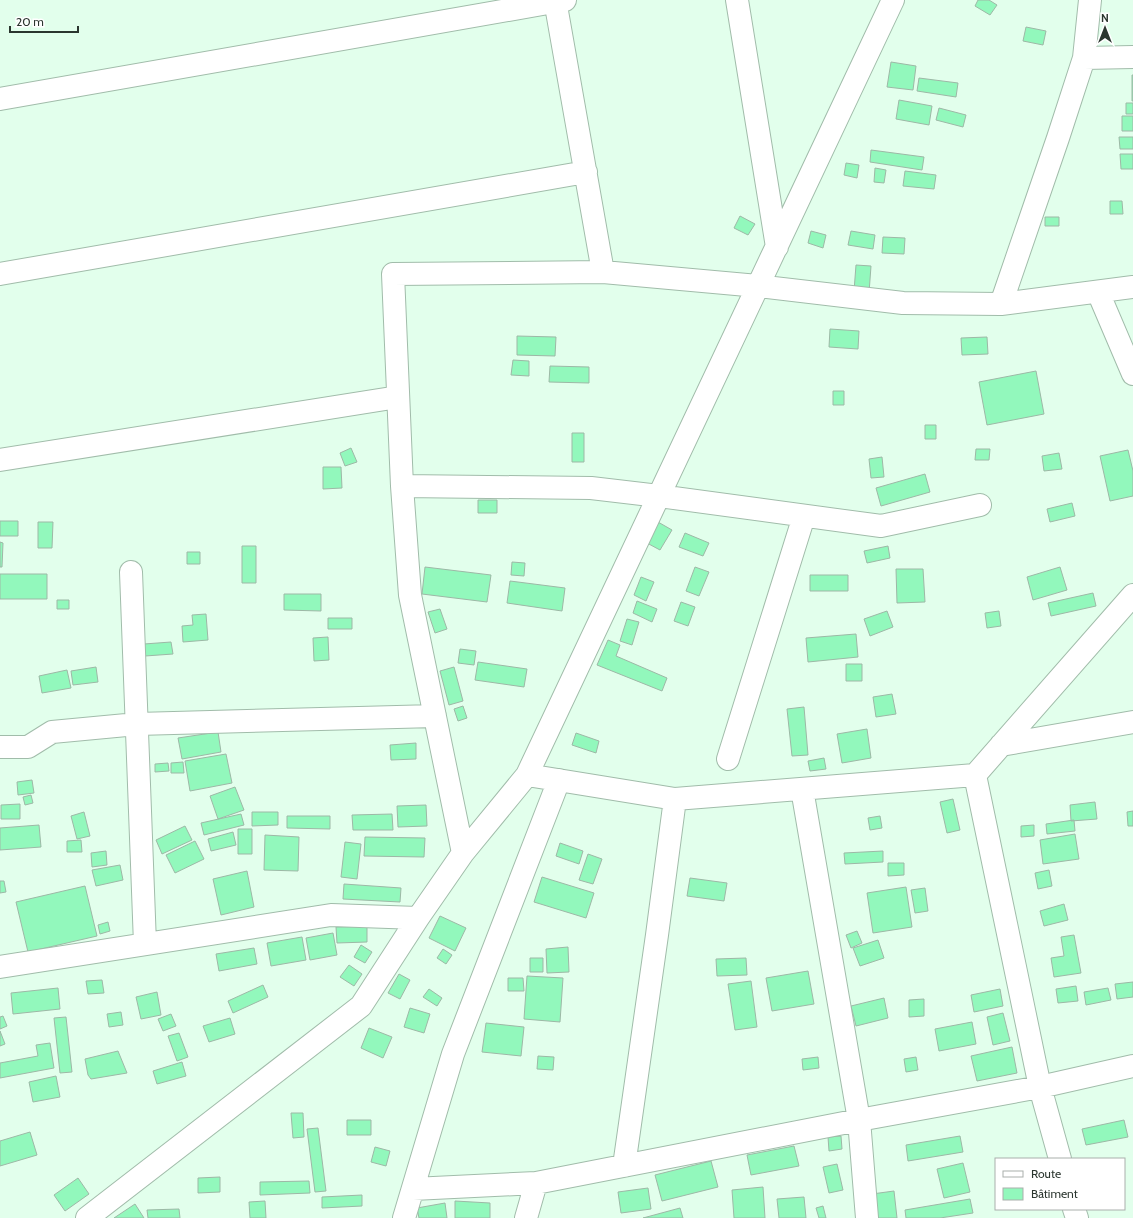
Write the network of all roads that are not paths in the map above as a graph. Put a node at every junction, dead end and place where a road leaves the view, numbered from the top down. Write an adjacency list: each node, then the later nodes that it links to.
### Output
1 (737, 0): 9 (street)
2 (893, 0): 9 (street)
3 (1090, 0): 6 (street)
4 (559, 1): 7 (street); 8 (street)
5 (1133, 57): 6 (street)
6 (1084, 58): 15 (street)
7 (0, 99)
8 (586, 172): 10 (street); 11 (street)
9 (777, 247): 12 (street)
10 (603, 272): 12 (street); 17 (street)
11 (0, 274)
12 (758, 286): 15 (street); 20 (street)
13 (1133, 287): 14 (street)
14 (1098, 292): 15 (street); 16 (street)
15 (1001, 304)
16 (1133, 374)
17 (398, 397): 18 (street); 19 (street)
18 (0, 460)
19 (402, 486): 20 (street); 25 (street)
20 (659, 496): 22 (street); 31 (street)
21 (980, 505): 22 (street)
22 (804, 516): 30 (street)
23 (131, 572): 27 (street)
24 (1133, 595): 28 (street)
25 (434, 716): 27 (street); 36 (street)
26 (1133, 722): 28 (street)
27 (137, 724): 29 (street); 38 (street)
28 (1001, 745): 32 (street)
29 (0, 747)
30 (728, 759)
31 (527, 775): 33 (street); 36 (street)
32 (975, 775): 34 (street); 41 (street)
33 (559, 780): 35 (street); 46 (street)
34 (802, 789): 35 (street); 42 (street)
35 (674, 798): 44 (street)
36 (463, 853): 37 (street)
37 (418, 918): 38 (street); 47 (street)
38 (146, 944): 39 (street)
39 (0, 967)
40 (1133, 1066): 41 (street)
41 (1040, 1087): 42 (street); 43 (street)
42 (859, 1120): 44 (street); 50 (street)
43 (1060, 1158)
44 (624, 1166): 45 (street)
45 (536, 1183): 46 (street); 49 (street)
46 (413, 1190): 48 (street)
47 (88, 1217)
48 (404, 1218)
49 (526, 1218)
50 (867, 1218)

